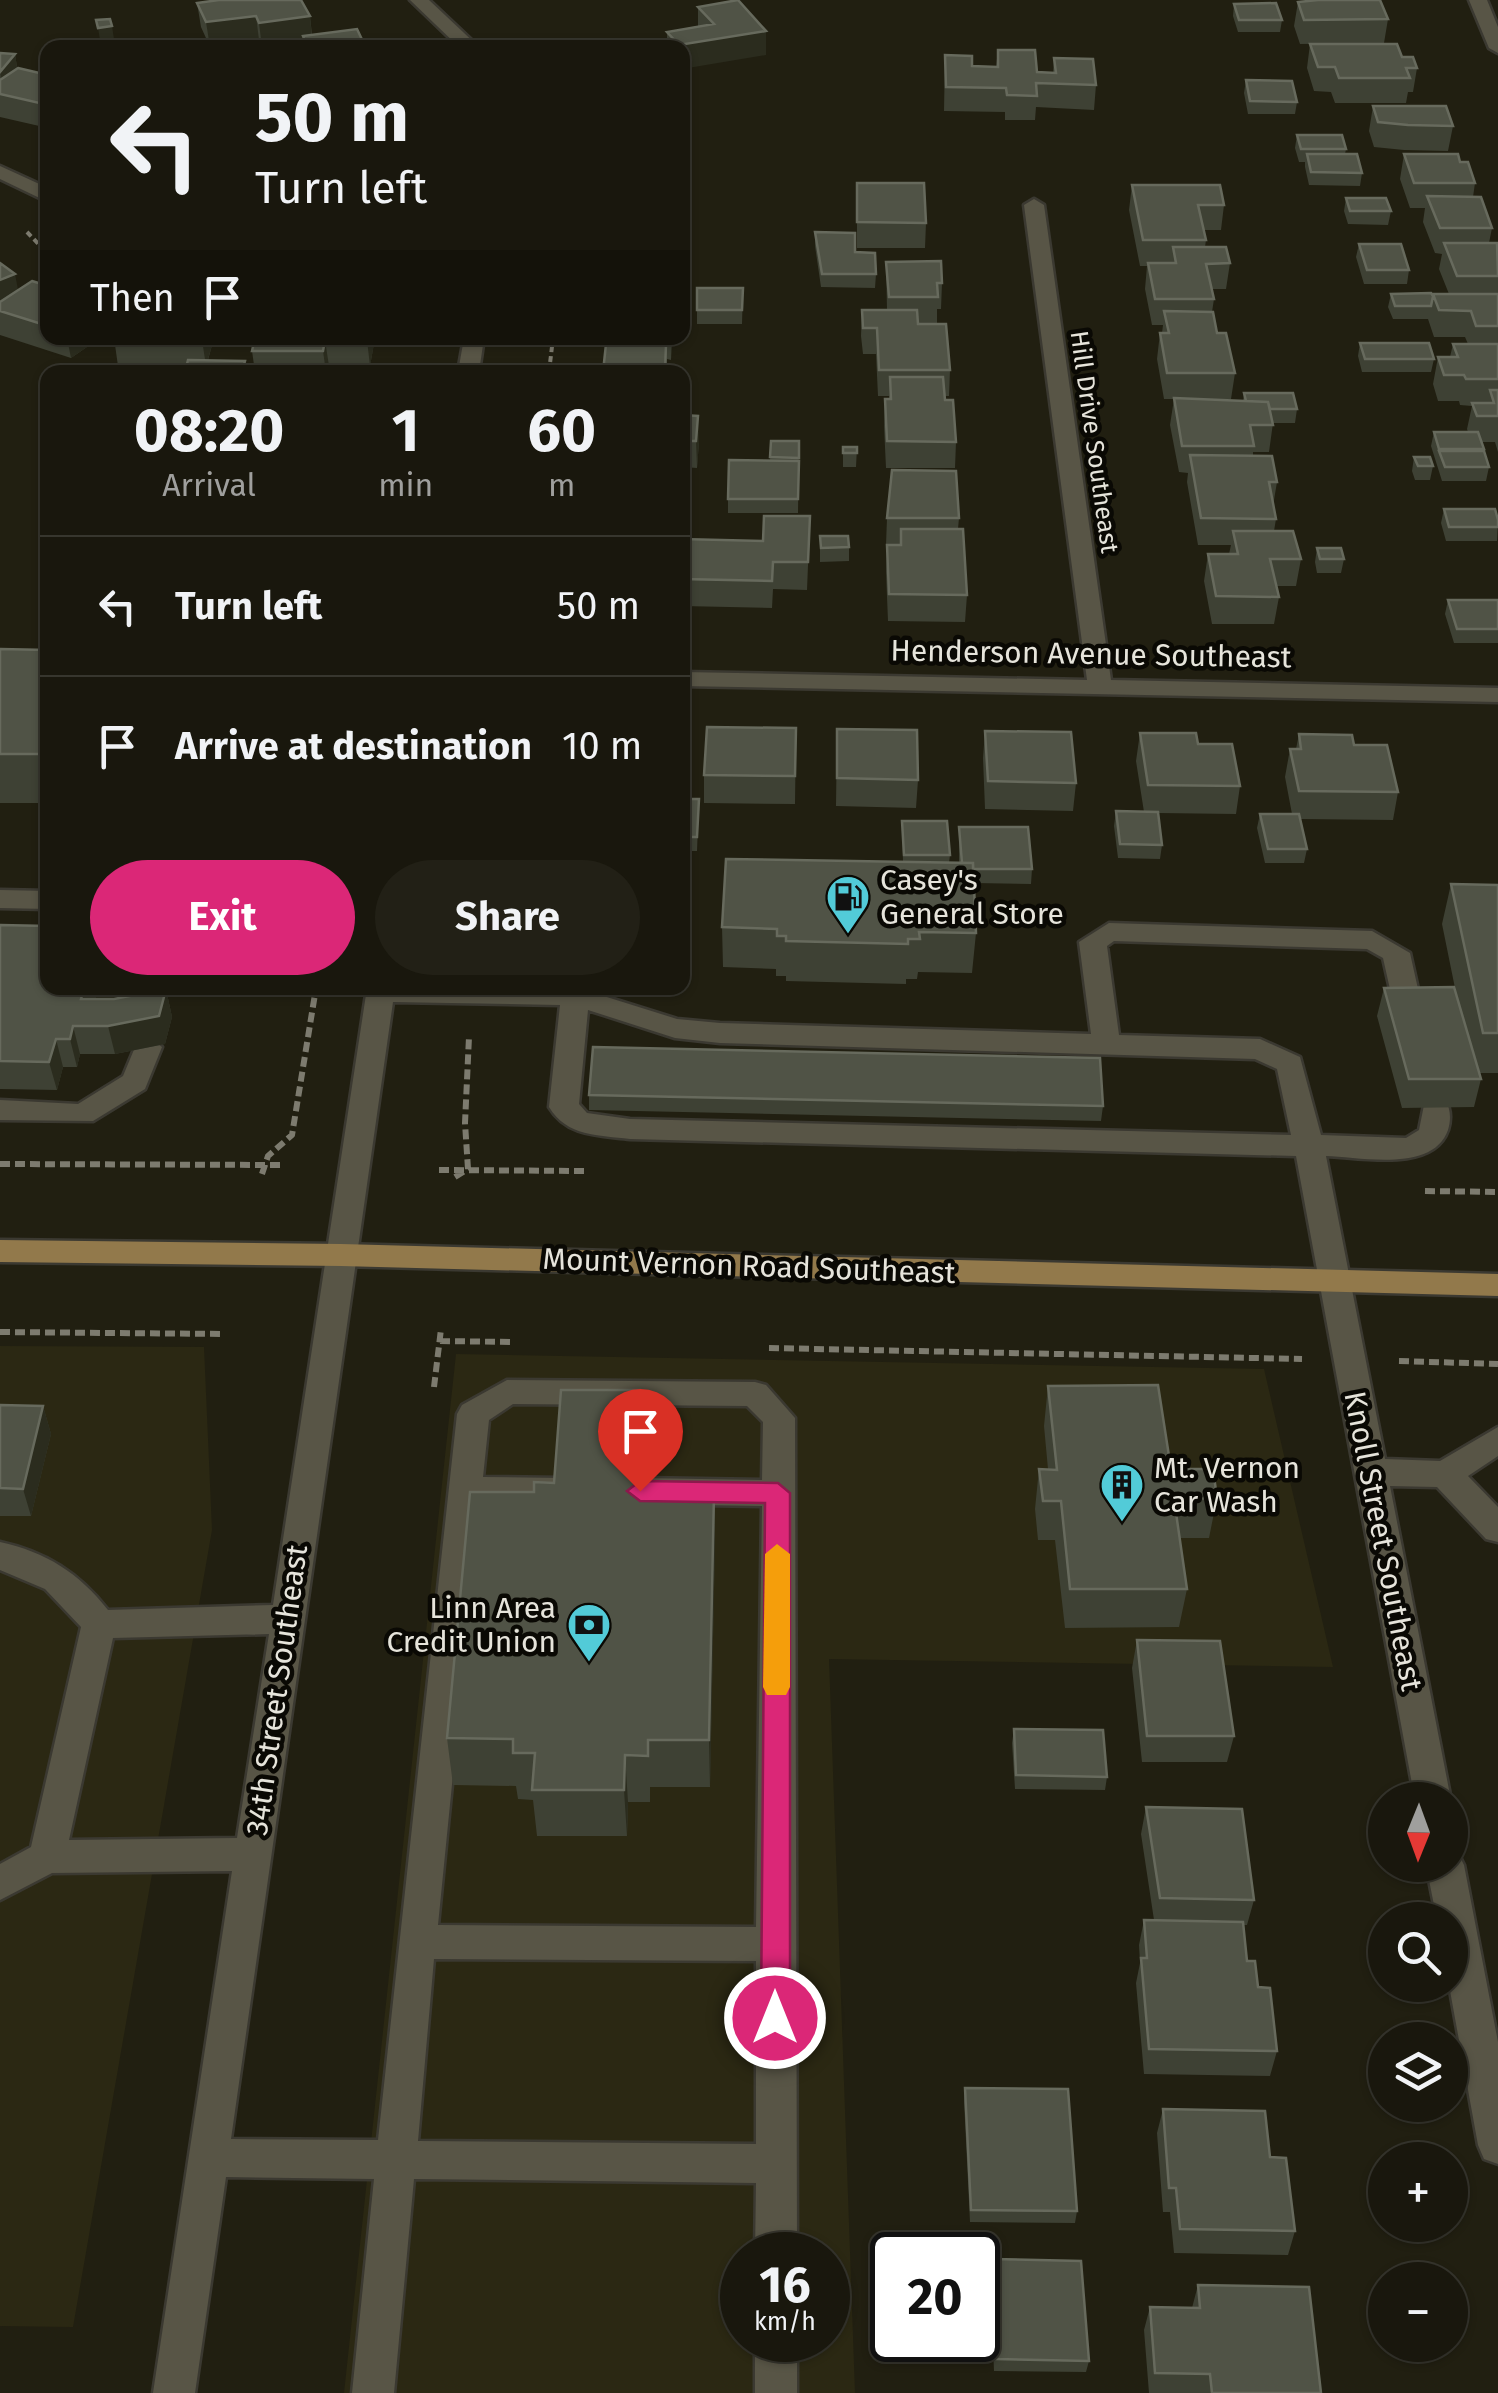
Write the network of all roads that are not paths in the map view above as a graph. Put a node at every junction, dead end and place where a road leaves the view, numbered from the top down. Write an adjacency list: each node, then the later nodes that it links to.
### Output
1 (418, 0): 3 (street)
2 (1478, 0): 4 (street)
3 (462, 40)
4 (1498, 48)
5 (0, 172): 6 (street)
6 (40, 192)
7 (1034, 205): 9 (street, Hill Drive Southeast)
8 (690, 679): 9 (street, Henderson Avenue Southeast)
9 (1100, 686): 10 (street, Henderson Avenue Southeast)
10 (1498, 695)
11 (0, 899): 12 (street)
12 (40, 900)
13 (380, 995): 39 (street, 34th Street Southeast)
14 (548, 995): 15 (street)
15 (574, 996): 17 (street); 37 (street)
16 (1410, 1016): 25 (street)
17 (636, 1018): 18 (street); 27 (street)
18 (675, 1028): 19 (street); 28 (street)
19 (720, 1034): 20 (street); 29 (street)
20 (782, 1035): 21 (street); 30 (street)
21 (840, 1037): 22 (street); 31 (street)
22 (889, 1038): 23 (street); 32 (street)
23 (946, 1040): 24 (street); 33 (street)
24 (1052, 1042): 25 (street); 34 (street)
25 (1106, 1044): 37 (street, Knoll Street Southeast)
26 (148, 1047): 36 (street)
27 (633, 1048)
28 (673, 1063)
29 (722, 1064)
30 (782, 1066)
31 (840, 1066)
32 (892, 1068)
33 (947, 1069)
34 (1054, 1071)
35 (1435, 1108): 37 (street)
36 (0, 1110)
37 (1309, 1144): 40 (street, Knoll Street Southeast)
38 (0, 1251): 39 (main road, Mount Vernon Road Southeast)
39 (341, 1255): 40 (main road, Mount Vernon Road Southeast); 51 (street, 34th Street Southeast)
40 (1334, 1281): 41 (main road, Mount Vernon Road Southeast); 43 (street, Knoll Street Southeast)
41 (1498, 1284)
42 (1498, 1440): 44 (street)
43 (1370, 1472): 44 (street); 53 (street, Knoll Street Southeast)
44 (1446, 1474): 49 (street)
45 (465, 1490): 46 (street); 48 (street); 58 (street)
46 (562, 1491)
47 (640, 1491): 48 (street)
48 (778, 1493): 59 (street)
49 (1498, 1529)
50 (0, 1556): 52 (street)
51 (288, 1618): 52 (street); 54 (street, 34th Street Southeast)
52 (99, 1624): 55 (street)
53 (1430, 1782)
54 (253, 1854): 55 (street); 61 (street, 34th Street Southeast)
55 (47, 1857): 57 (street)
56 (1448, 1882): 60 (street)
57 (0, 1883)
58 (417, 1942): 59 (street); 62 (street)
59 (775, 1944): 63 (street)
60 (1496, 2122)
61 (208, 2158): 62 (street); 66 (street, 34th Street Southeast)
62 (396, 2161): 63 (street); 67 (street)
63 (776, 2164): 64 (street)
64 (776, 2232)
65 (776, 2362): 68 (street)
66 (174, 2393)
67 (373, 2393)
68 (776, 2393)

